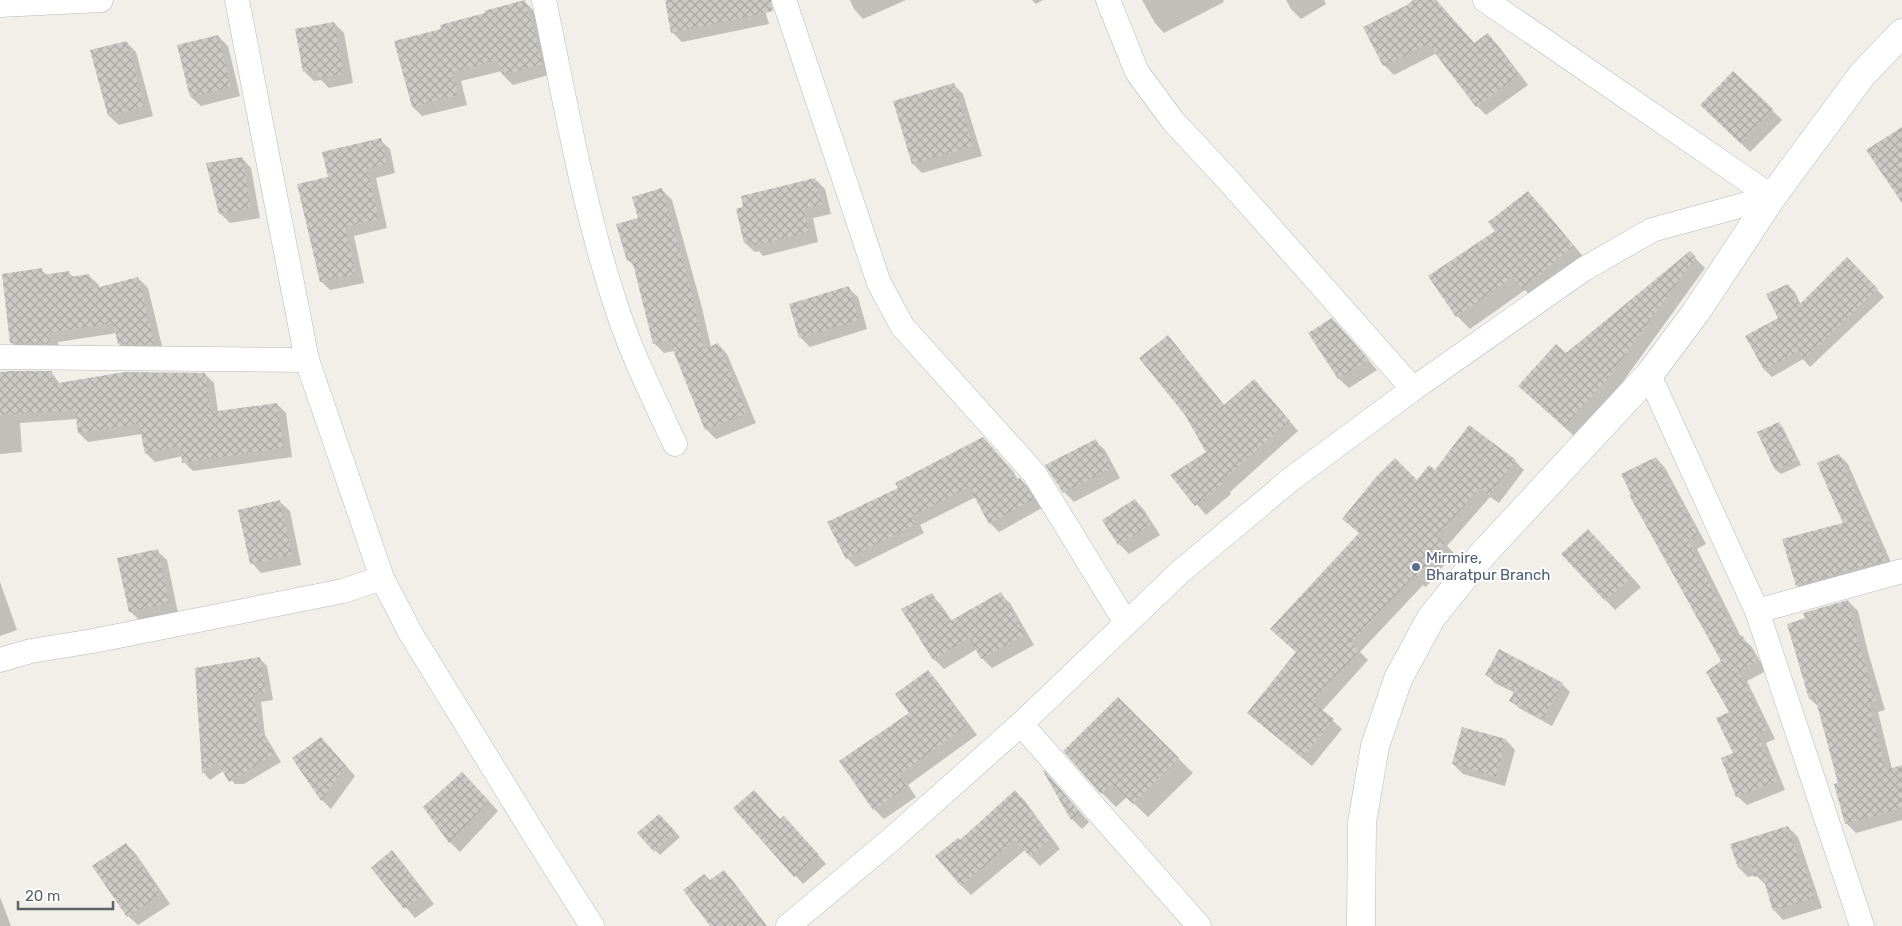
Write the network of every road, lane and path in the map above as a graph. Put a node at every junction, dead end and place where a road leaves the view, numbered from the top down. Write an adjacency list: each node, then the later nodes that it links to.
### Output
1 (101, 0): 7 (street)
2 (237, 0): 11 (street)
3 (544, 0): 14 (street)
4 (784, 0): 18 (street)
5 (1108, 0): 13 (street)
6 (1485, 0): 9 (street)
7 (0, 5)
8 (1902, 33): 9 (main road)
9 (1772, 197): 12 (main road); 13 (street)
10 (0, 357): 11 (street)
11 (307, 360): 16 (street)
12 (1649, 375): 17 (street); 24 (main road)
13 (1413, 389): 18 (street)
14 (675, 444)
15 (1902, 571): 17 (street)
16 (382, 578): 19 (street); 21 (street)
17 (1757, 611): 25 (street)
18 (1126, 623): 20 (street)
19 (0, 660)
20 (1021, 724): 22 (street); 23 (street)
21 (592, 926)
22 (788, 926)
23 (1200, 926)
24 (1362, 926)
25 (1862, 926)

